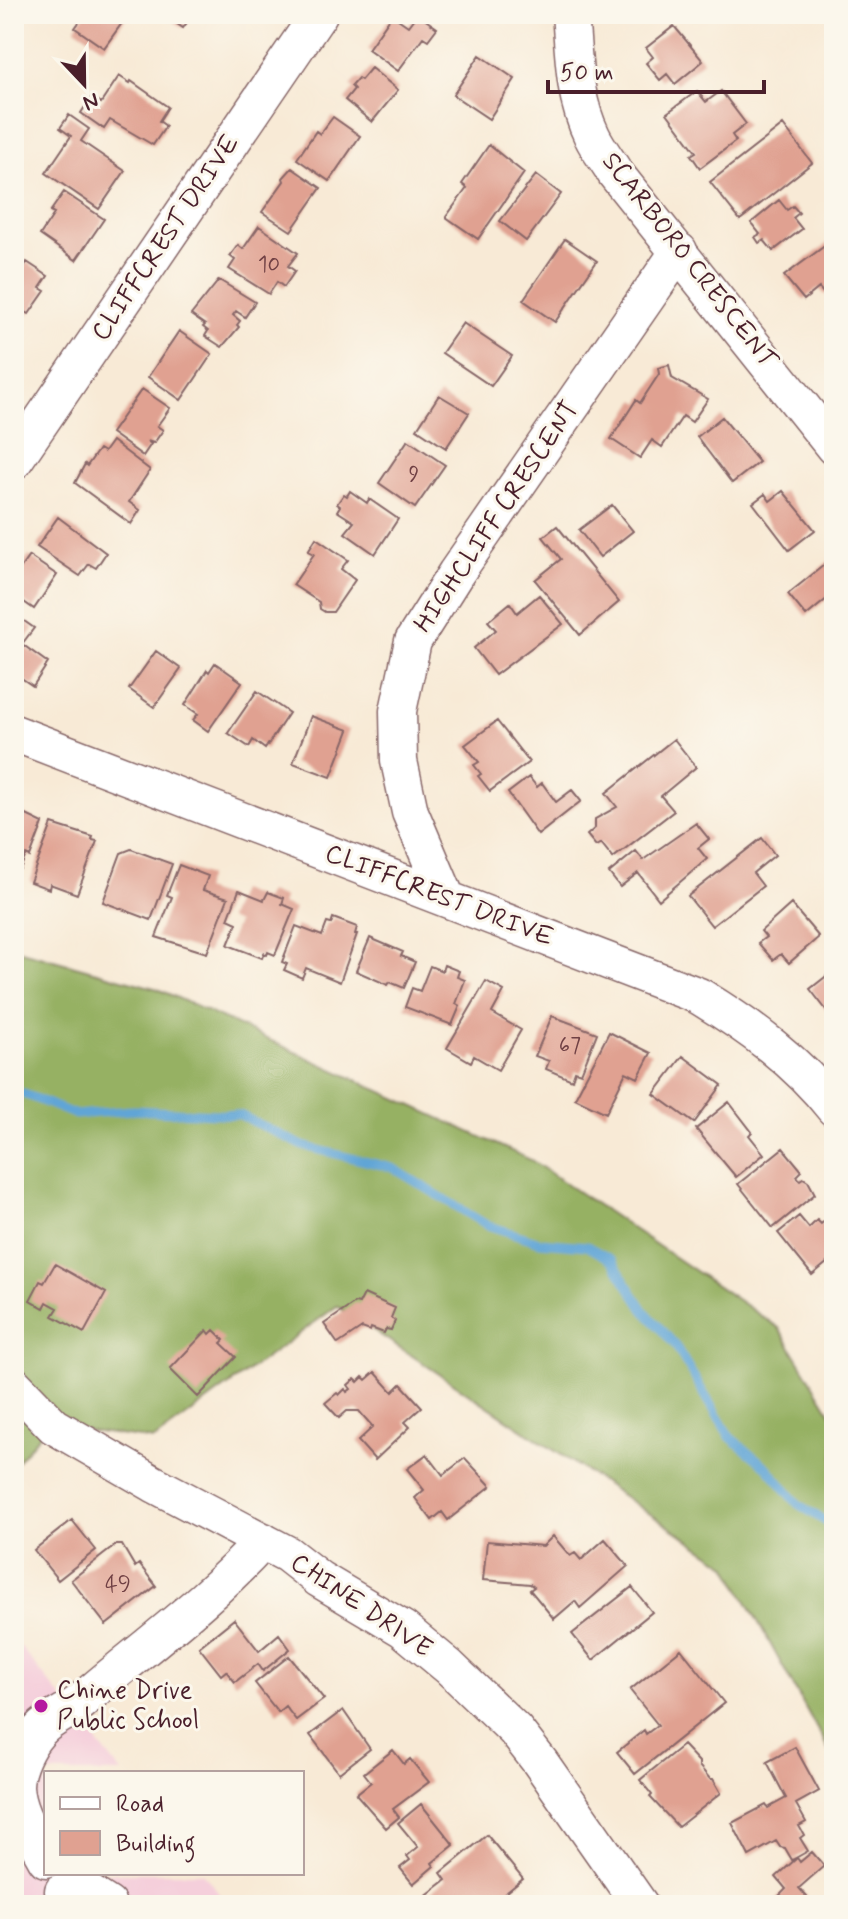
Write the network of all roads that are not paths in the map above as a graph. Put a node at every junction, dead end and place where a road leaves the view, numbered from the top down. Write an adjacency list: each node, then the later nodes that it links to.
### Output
1 (319, 14): 5 (street, CLIFFCREST DRIVE)
2 (570, 14): 3 (street, SCARBORO CRESCENT)
3 (679, 251): 4 (street, SCARBORO CRESCENT); 7 (street, HIGHCLIFF CRESCENT)
4 (834, 447)
5 (14, 461)
6 (14, 733): 7 (street, CLIFFCREST DRIVE)
7 (447, 899): 8 (street, CLIFFCREST DRIVE)
8 (834, 1108)
9 (14, 1385): 10 (street, CHINE DRIVE)
10 (263, 1541): 11 (street); 14 (street, CHINE DRIVE)
11 (44, 1856)
12 (59, 1890): 13 (street)
13 (108, 1905)
14 (640, 1905)

